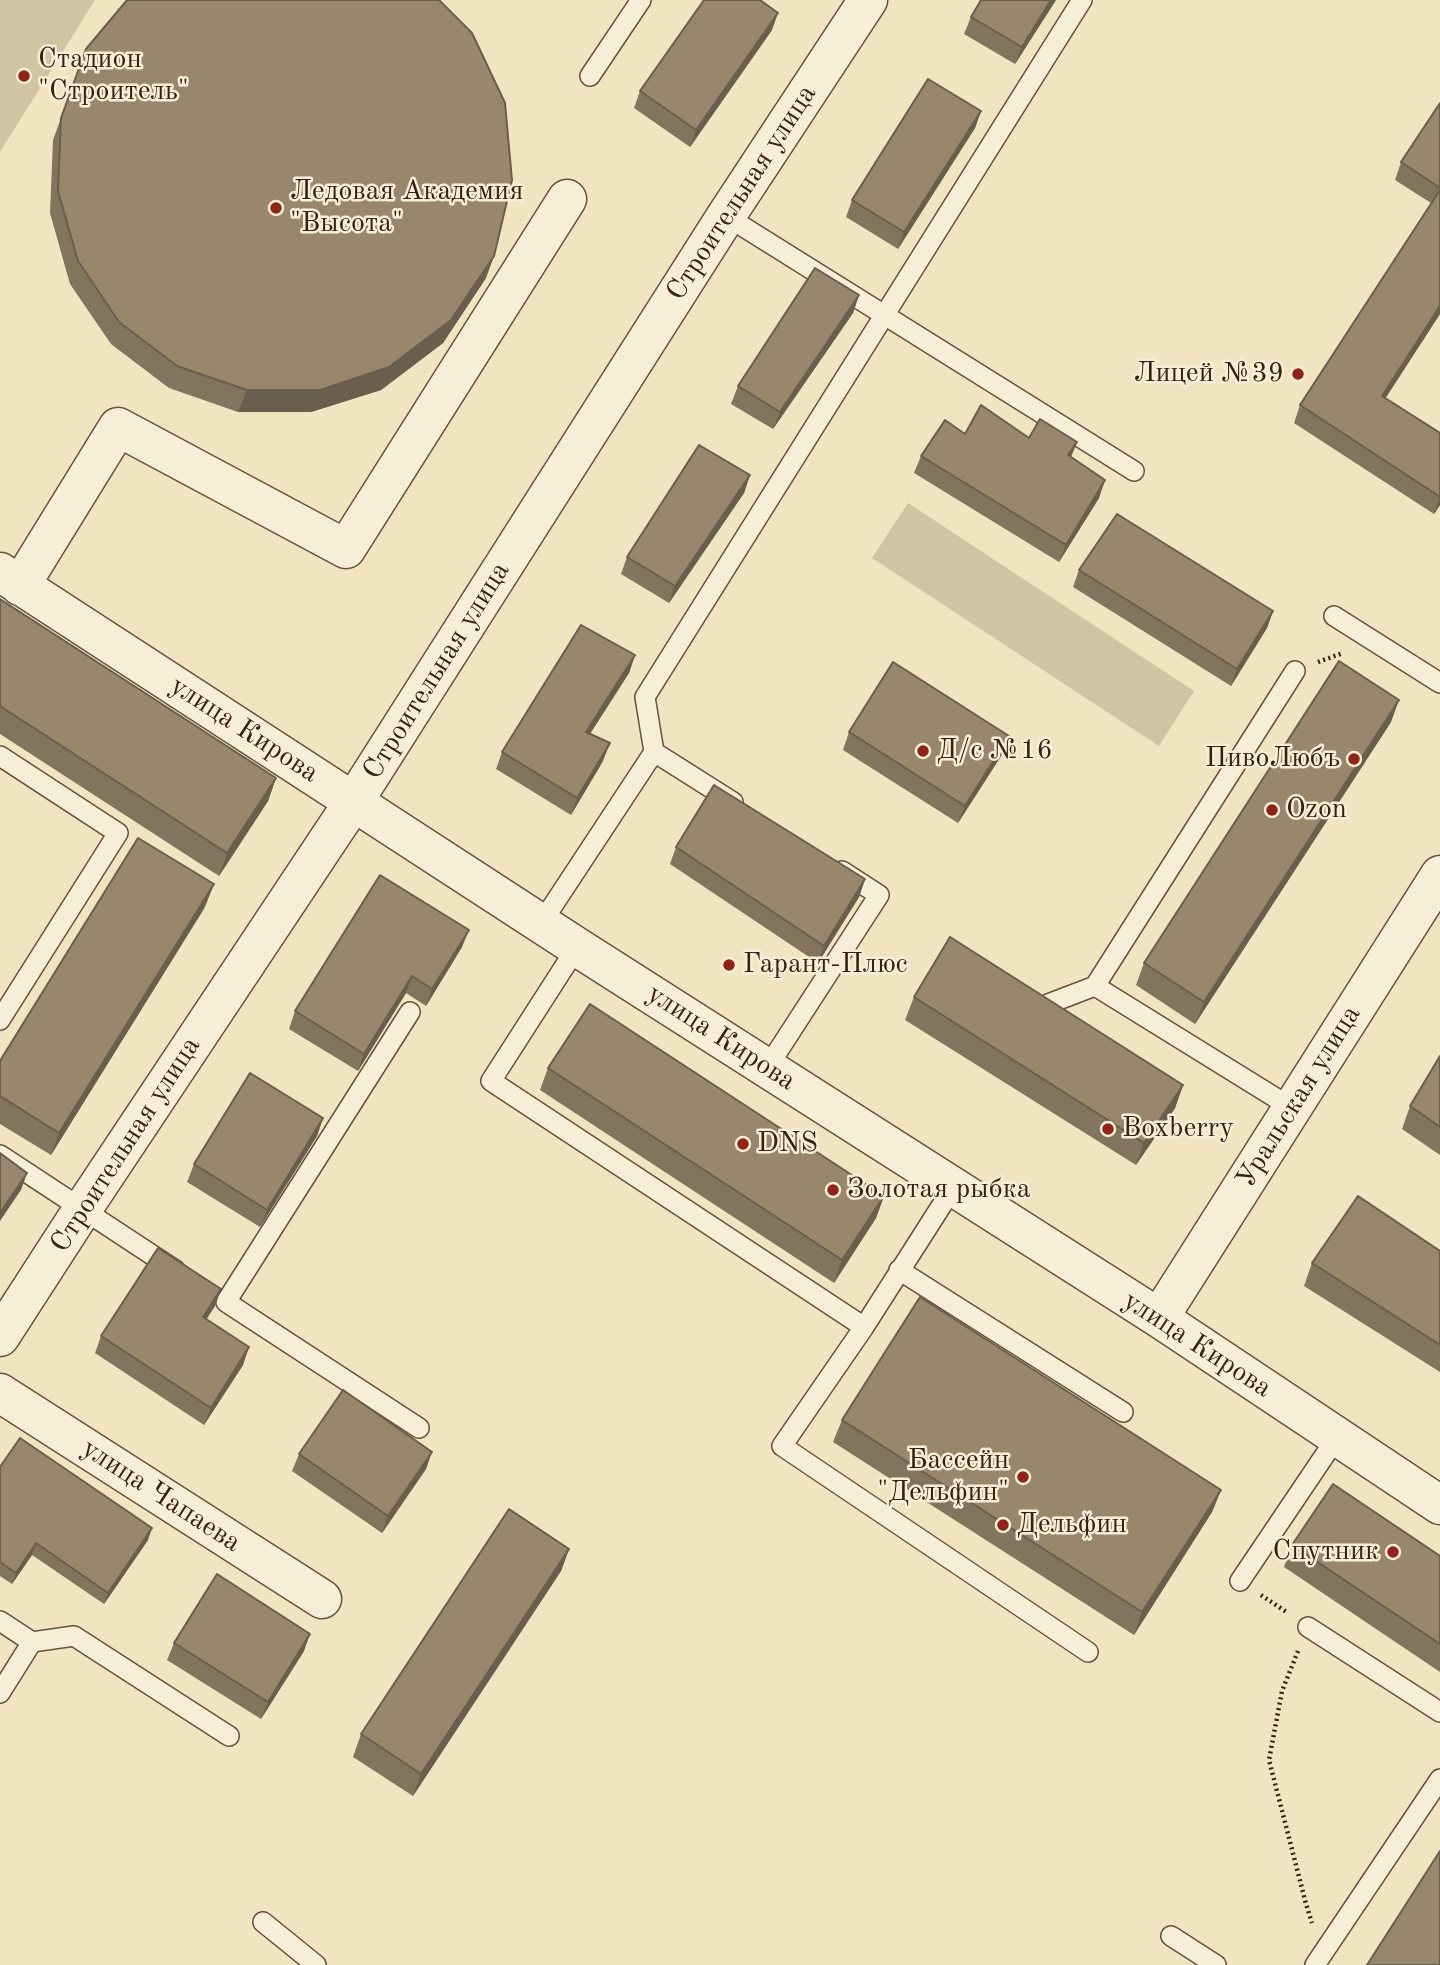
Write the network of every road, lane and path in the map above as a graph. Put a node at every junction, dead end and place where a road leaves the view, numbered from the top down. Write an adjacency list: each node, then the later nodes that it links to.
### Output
1 (641, 0): 4 (lane)
2 (868, 0): 6 (street, Строительная улица)
3 (1082, 0): 7 (lane)
4 (590, 76)
5 (567, 200): 9 (street)
6 (726, 216): 7 (lane); 16 (street, Строительная улица)
7 (883, 315): 8 (lane); 14 (lane)
8 (1134, 471)
9 (10, 579): 16 (street, улица Кирова)
10 (1334, 616): 11 (lane)
11 (1373, 641): 12 (path); 13 (lane)
12 (1295, 671): 22 (lane)
13 (1440, 682)
14 (654, 752): 17 (lane); 20 (lane)
15 (0, 756): 25 (lane)
16 (354, 801): 20 (street, улица Кирова); 30 (street, Строительная улица)
17 (744, 809)
18 (823, 859): 26 (lane)
19 (1440, 875): 27 (street, Уральская улица)
20 (542, 922): 21 (street, улица Кирова)
21 (578, 947): 26 (street, улица Кирова); 34 (lane)
22 (1095, 986): 24 (lane); 27 (lane)
23 (410, 1012): 32 (lane)
24 (1070, 1019)
25 (0, 1020)
26 (767, 1068): 29 (street, улица Кирова)
27 (1292, 1108): 33 (street, Уральская улица)
28 (0, 1156): 30 (lane)
29 (954, 1186): 31 (lane); 33 (street, улица Кирова)
30 (82, 1210): 32 (lane); 35 (street, Строительная улица)
31 (899, 1270): 34 (lane); 37 (lane)
32 (226, 1302): 38 (lane)
33 (1159, 1318): 39 (street, улица Кирова)
34 (864, 1327): 46 (lane)
35 (0, 1338)
36 (0, 1393): 42 (street, улица Чапаева)
37 (1123, 1412)
38 (419, 1428)
39 (1337, 1437): 40 (street, улица Кирова); 41 (lane)
40 (1440, 1505)
41 (1240, 1581): 44 (path)
42 (322, 1598)
43 (0, 1621): 45 (lane)
44 (1308, 1627): 48 (lane); 53 (path)
45 (32, 1642): 47 (lane); 49 (lane)
46 (1087, 1652)
47 (0, 1693)
48 (1440, 1712)
49 (229, 1736)
50 (1440, 1779): 53 (lane)
51 (263, 1922): 54 (lane)
52 (1171, 1936): 55 (lane)
53 (1319, 1959)
54 (316, 1965)
55 (1216, 1965)

